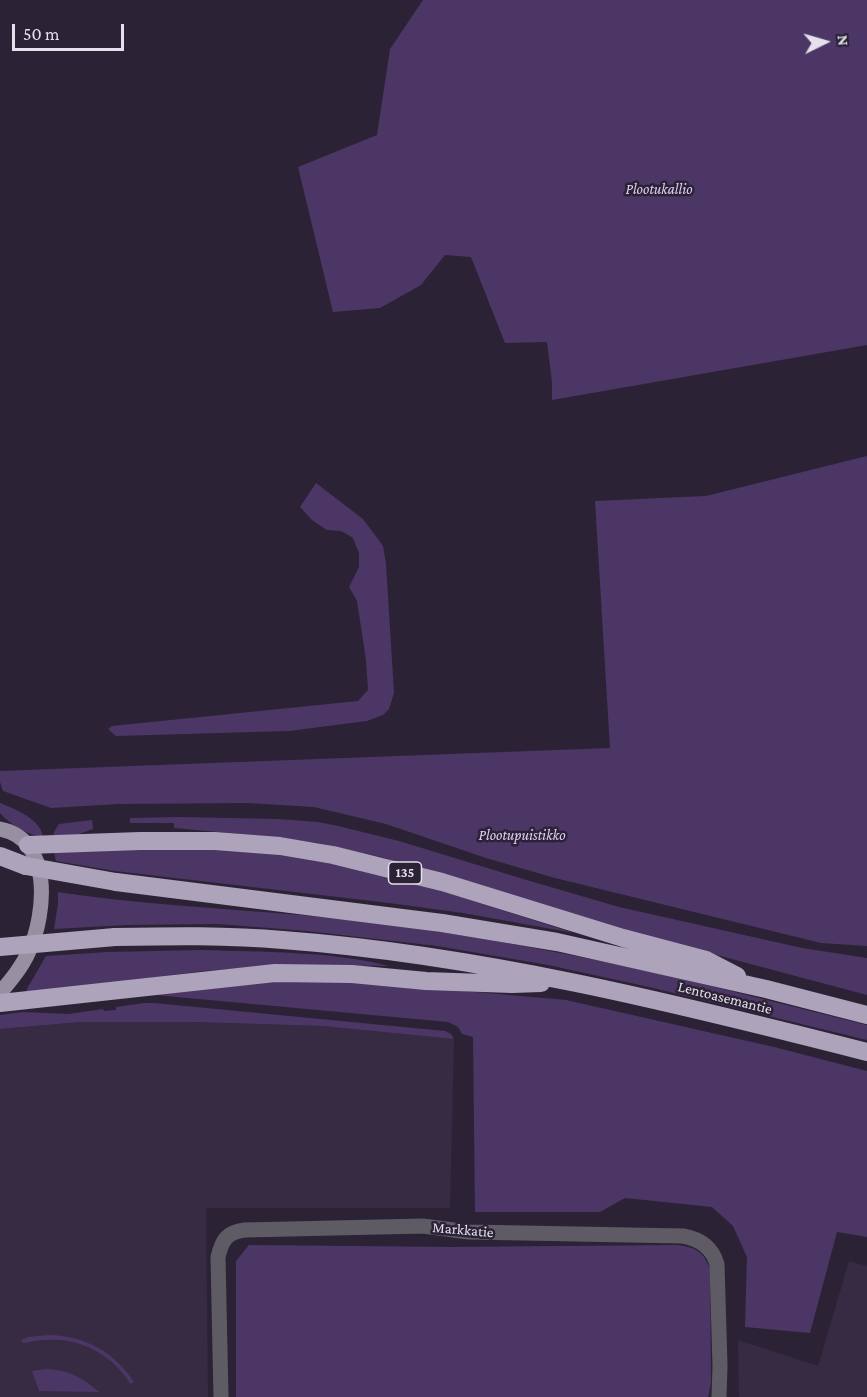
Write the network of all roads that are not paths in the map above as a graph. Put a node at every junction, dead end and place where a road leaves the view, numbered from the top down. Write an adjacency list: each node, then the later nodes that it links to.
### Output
1 (2, 827): 2 (main road)
2 (28, 845): 8 (highway, 135); 9 (main road)
3 (0, 856): 5 (highway)
4 (0, 866): 5 (highway)
5 (26, 866): 8 (highway, bridge)
6 (0, 947): 7 (highway, bridge)
7 (573, 982): 10 (highway); 12 (highway, Lentoasemantie)
8 (766, 989): 11 (highway, Lentoasemantie / 135)
9 (0, 993)
10 (0, 1003)
11 (867, 1015)
12 (867, 1052)
13 (220, 1397): 14 (street, Markkatie)
14 (719, 1397)

